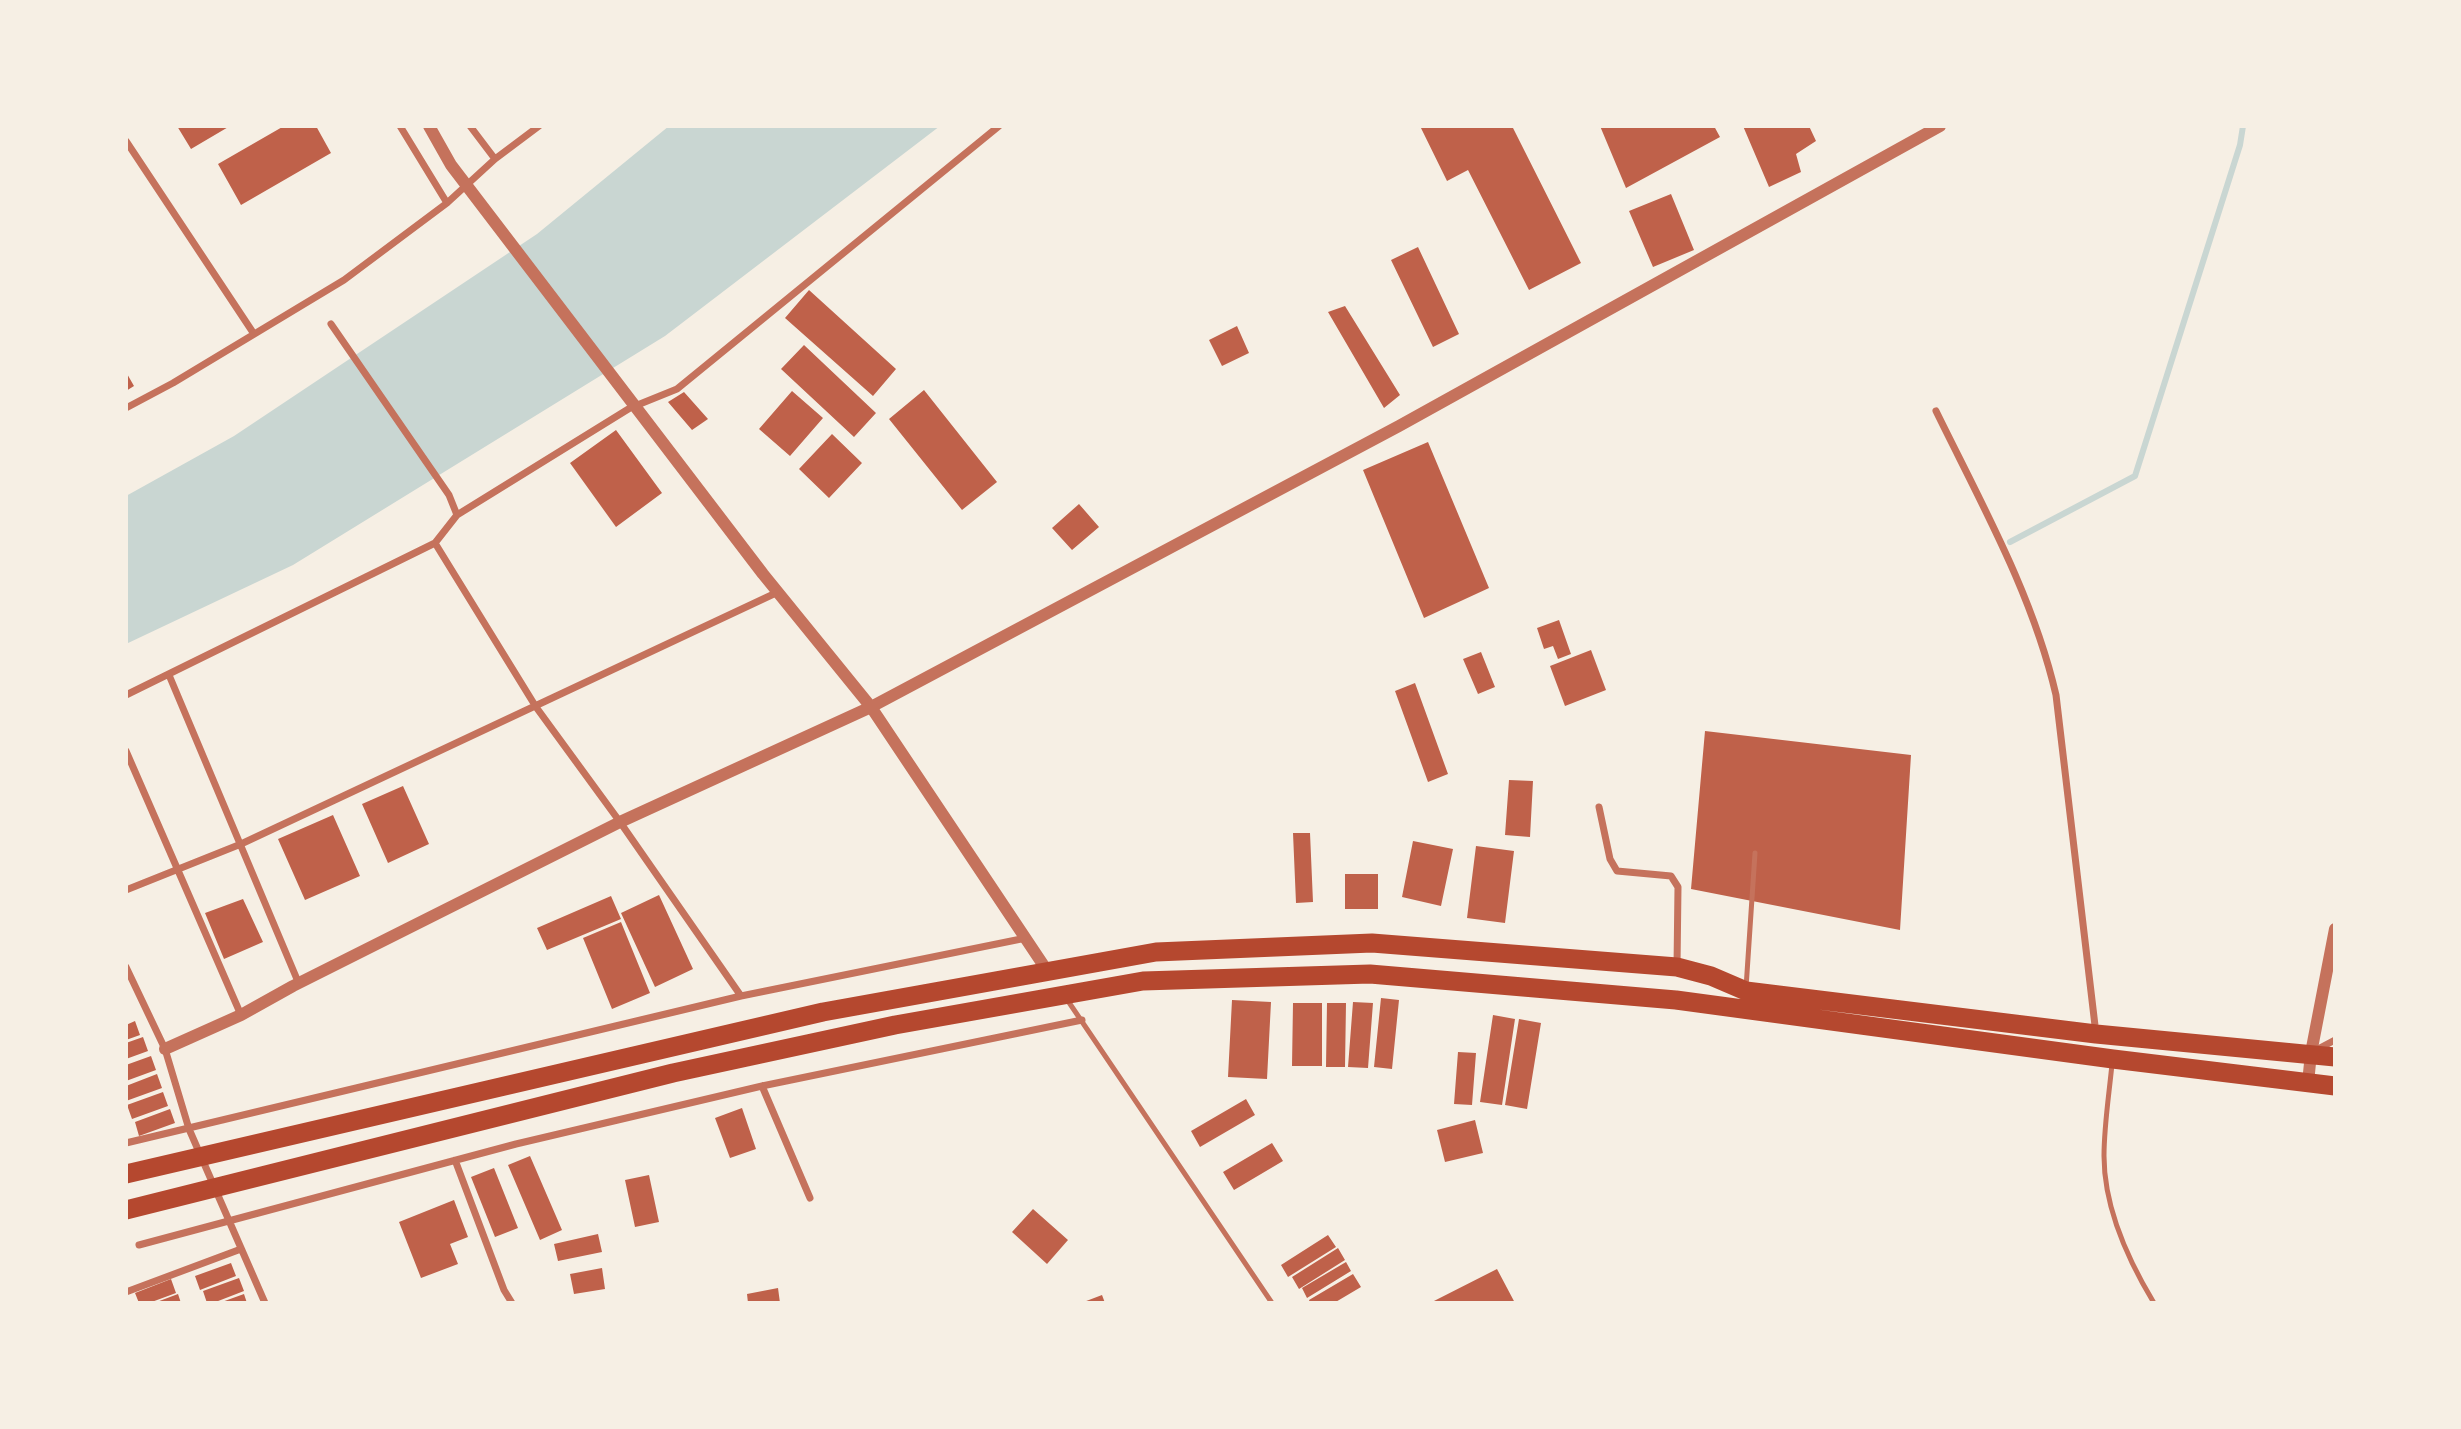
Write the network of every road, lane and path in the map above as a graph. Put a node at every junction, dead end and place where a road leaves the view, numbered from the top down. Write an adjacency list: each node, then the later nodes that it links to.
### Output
1 (400, 126): 9 (street)
2 (429, 126): 16 (street)
3 (470, 126): 8 (street)
4 (539, 126): 8 (street)
5 (999, 126): 14 (street)
6 (1940, 126): 20 (street)
7 (126, 141): 11 (street)
8 (495, 159): 9 (street)
9 (447, 203): 11 (street)
10 (331, 324): 14 (street)
11 (254, 334): 12 (street)
12 (126, 408)
13 (1936, 411): 40 (street)
14 (457, 515): 15 (street)
15 (435, 543): 17 (street); 19 (street)
16 (778, 592): 19 (street); 20 (street)
17 (169, 675): 18 (street); 24 (street)
18 (126, 695)
19 (536, 707): 23 (street); 24 (street)
20 (871, 707): 23 (street); 29 (street)
21 (126, 751): 26 (street)
22 (1599, 807): 31 (street)
23 (620, 822): 33 (street); 36 (street)
24 (241, 844): 26 (street); 33 (street)
25 (1755, 853): 34 (lane)
26 (176, 869): 27 (street); 38 (street)
27 (126, 890)
28 (2335, 929): 43 (street)
29 (1026, 937): 32 (street); 36 (street)
30 (126, 967): 42 (street)
31 (1678, 967): 32 (highway); 34 (highway); 37 (highway)
32 (1048, 972): 52 (highway)
33 (299, 984): 38 (street)
34 (1746, 991): 40 (highway)
35 (1064, 995): 37 (highway); 39 (lane); 54 (highway)
36 (741, 996): 49 (street)
37 (1676, 1000): 45 (highway)
38 (241, 1015): 42 (street)
39 (1082, 1020): 47 (street); 61 (lane)
40 (2096, 1034): 43 (highway)
41 (2335, 1040): 43 (street)
42 (165, 1049): 49 (street)
43 (2311, 1053): 44 (highway); 46 (street)
44 (2335, 1057)
45 (2113, 1059): 46 (highway); 62 (lane)
46 (2308, 1083): 48 (highway)
47 (762, 1086): 51 (street); 53 (street)
48 (2335, 1086)
49 (189, 1129): 50 (street); 55 (street)
50 (126, 1143)
51 (455, 1160): 55 (street); 60 (street)
52 (126, 1174)
53 (810, 1198)
54 (126, 1210)
55 (230, 1222): 56 (street); 57 (street)
56 (139, 1245)
57 (241, 1249): 58 (street); 59 (street)
58 (126, 1292)
59 (265, 1303)
60 (512, 1303)
61 (1272, 1303)
62 (2154, 1303)

